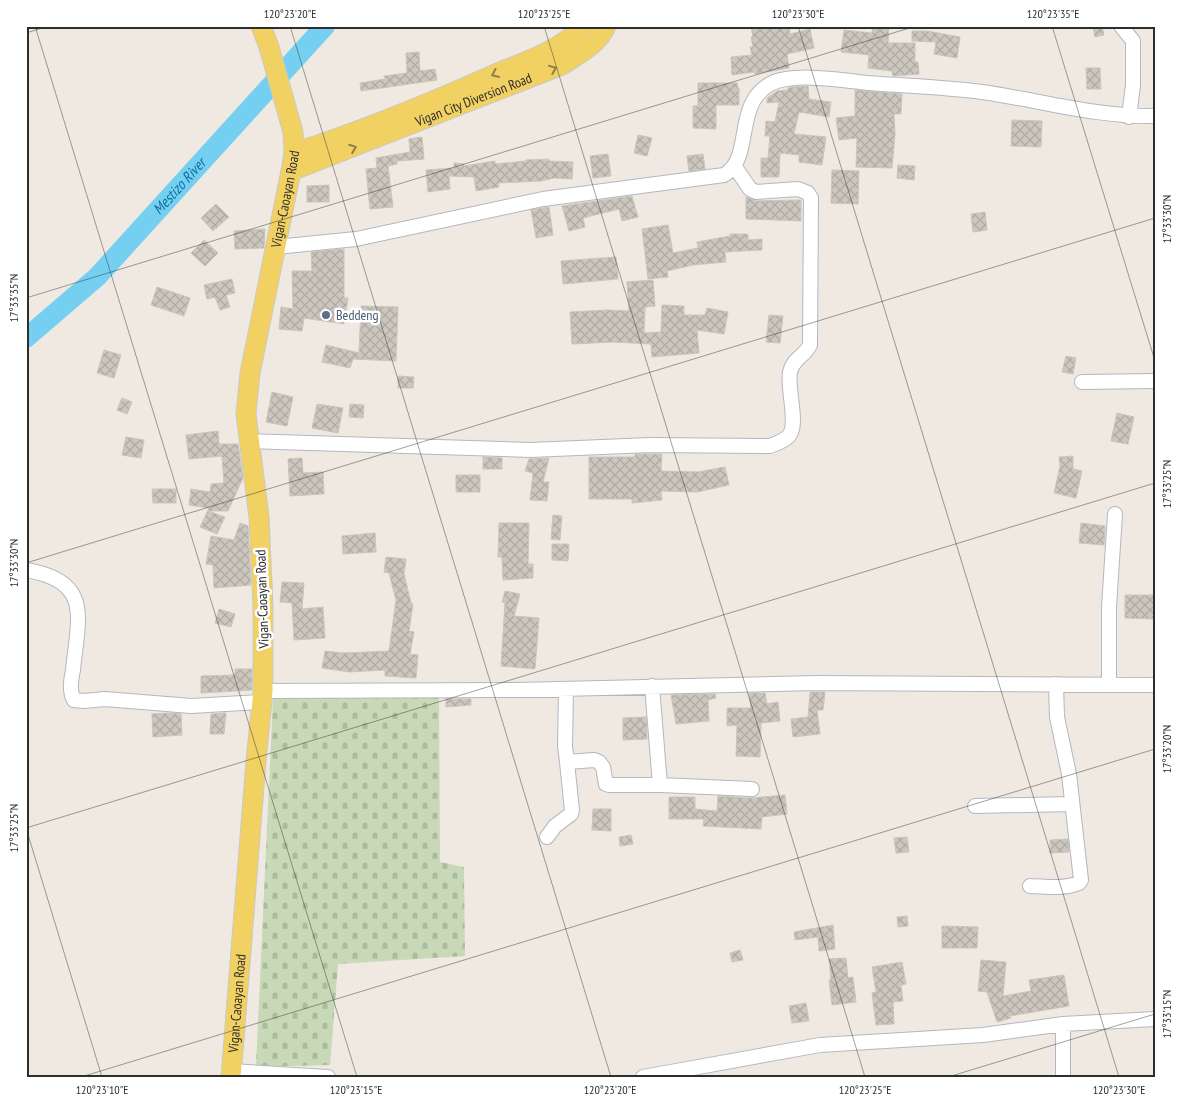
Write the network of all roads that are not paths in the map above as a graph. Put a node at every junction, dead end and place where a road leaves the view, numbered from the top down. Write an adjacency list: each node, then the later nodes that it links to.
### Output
1 (583, 26): 8 (main road, Vigan City Diversion Road, one-way to 8)
2 (606, 26): 8 (main road, Vigan City Diversion Road, one-way to 2)
3 (1121, 26): 6 (street)
4 (268, 34): 7 (main road, Vigan-Caoayan Road)
5 (1155, 116): 6 (street)
6 (1129, 117): 9 (street)
7 (293, 129): 8 (main road); 10 (main road, Vigan-Caoayan Road)
8 (331, 149): 10 (main road, Vigan City Diversion Road); 10 (main road, Vigan City Diversion Road)
9 (735, 167): 11 (street); 14 (street)
10 (291, 171): 11 (main road, Vigan-Caoayan Road)
11 (276, 247): 14 (main road, Vigan-Caoayan Road)
12 (1155, 380): 13 (street)
13 (1082, 382)
14 (249, 441): 22 (main road, Vigan-Caoayan Road)
15 (1115, 514): 18 (street)
16 (26, 570): 22 (street)
17 (1056, 684): 18 (street); 20 (street); 26 (street)
18 (1109, 685): 19 (street)
19 (1155, 685)
20 (652, 686): 21 (street); 24 (street)
21 (566, 689): 22 (street); 23 (street)
22 (263, 697): 32 (main road, Vigan-Caoayan Road)
23 (567, 762): 24 (street); 28 (street)
24 (660, 785): 25 (street)
25 (752, 789)
26 (1072, 804): 27 (street); 29 (street)
27 (975, 806)
28 (547, 838)
29 (1030, 886)
30 (1155, 1020): 31 (street)
31 (1063, 1024): 34 (street); 35 (street)
32 (231, 1074): 33 (street)
33 (328, 1077)
34 (643, 1077)
35 (1063, 1077)

